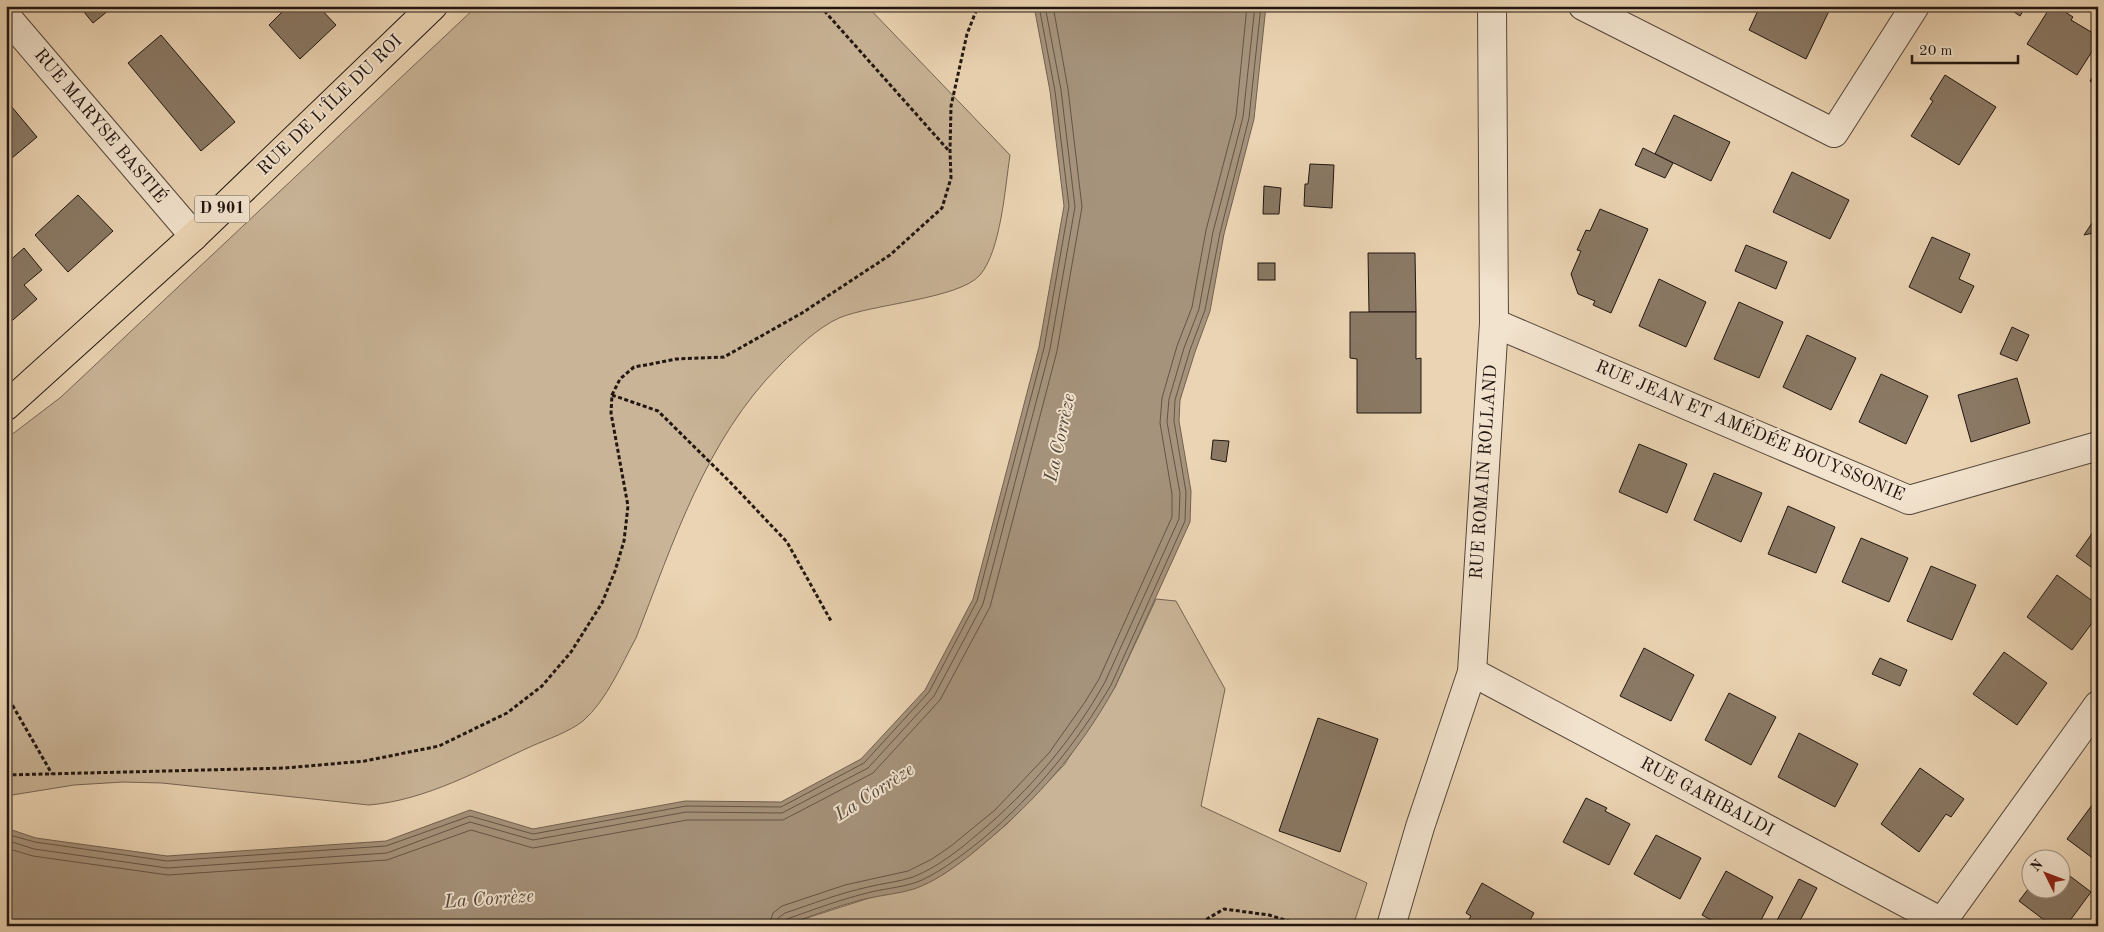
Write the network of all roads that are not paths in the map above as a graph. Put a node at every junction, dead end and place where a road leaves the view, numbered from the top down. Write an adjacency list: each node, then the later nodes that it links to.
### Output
1 (433, 6): 6 (main road, RUE DE L'ÎLE DU ROI / D 901)
2 (1492, 6): 7 (street, RUE ROMAIN ROLLAND)
3 (1583, 6): 4 (street)
4 (1914, 6)
5 (6, 16): 6 (street, RUE MARYSE BASTIÉ)
6 (194, 236): 8 (main road, RUE DE L'ÎLE DU ROI / D 901)
7 (1494, 323): 9 (street, RUE JEAN ET AMÉDÉE BOUYSSONIE); 10 (street, RUE ROMAIN ROLLAND)
8 (6, 406)
9 (2098, 446)
10 (1472, 672): 12 (street, RUE GARIBALDI); 13 (street, RUE ROMAIN ROLLAND)
11 (2098, 705): 12 (street)
12 (1941, 924)
13 (1391, 926)

